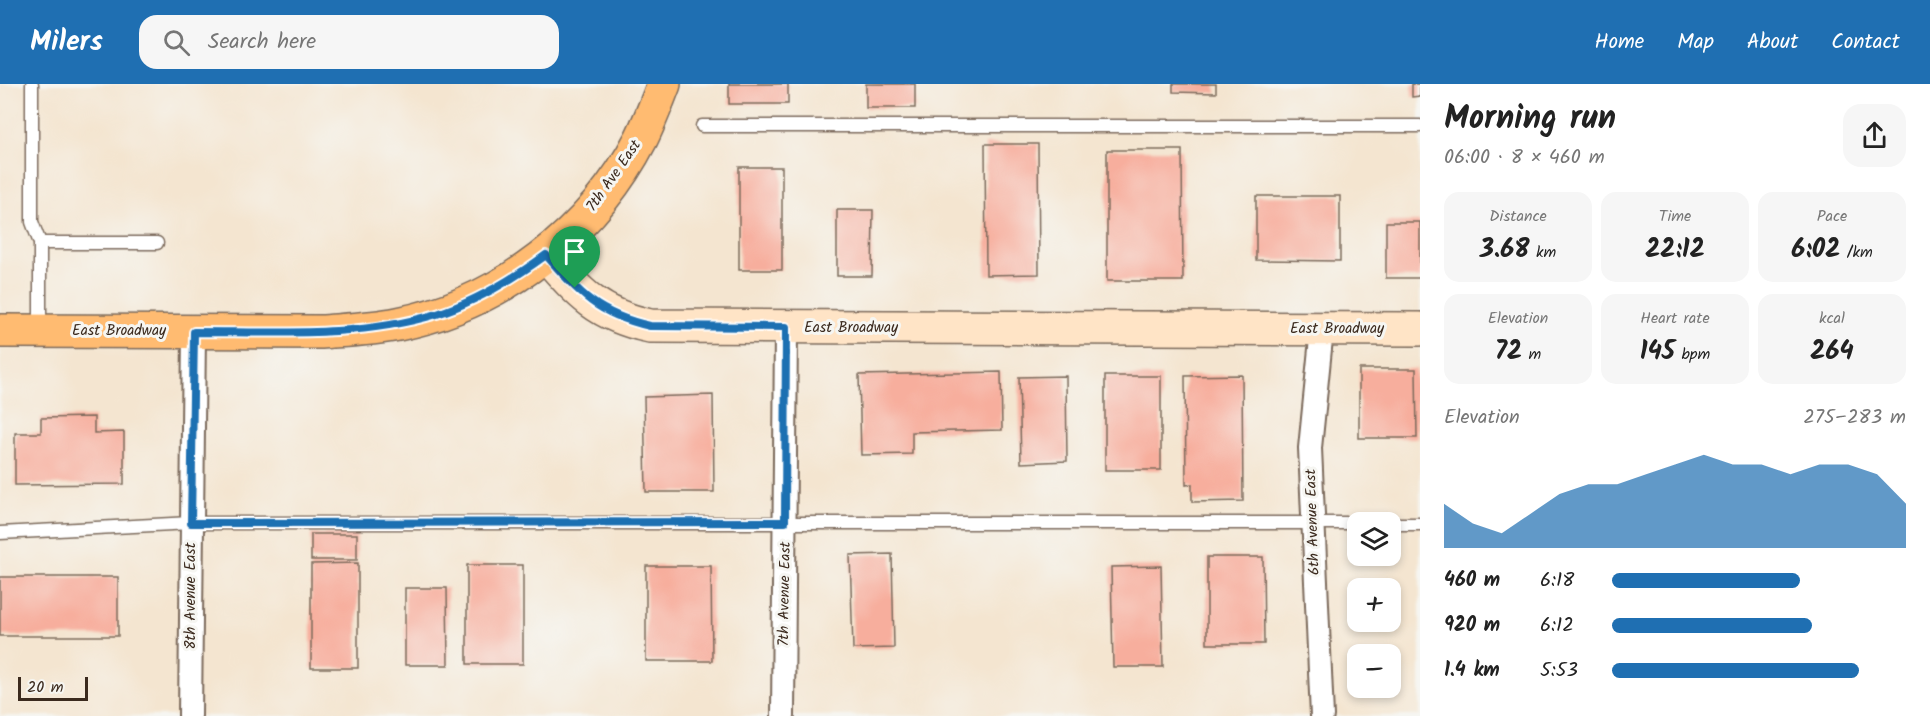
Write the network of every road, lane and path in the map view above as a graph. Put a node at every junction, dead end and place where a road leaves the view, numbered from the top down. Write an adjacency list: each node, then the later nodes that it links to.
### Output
1 (32, 84): 5 (lane)
2 (664, 84): 7 (main road, 7th Ave East)
3 (702, 126): 4 (lane)
4 (1420, 126)
5 (40, 243): 6 (lane); 12 (lane)
6 (157, 243)
7 (546, 255): 8 (main road, East Broadway); 13 (main road, East Broadway)
8 (786, 327): 9 (main road, East Broadway); 14 (street, 7th Avenue East)
9 (1322, 329): 10 (main road, East Broadway); 15 (street, 6th Avenue East)
10 (1420, 329)
11 (0, 331): 12 (main road, East Broadway)
12 (40, 331): 13 (main road, East Broadway)
13 (194, 332): 16 (street, 8th Avenue East)
14 (785, 522): 15 (lane); 16 (lane); 22 (street, 7th Avenue East)
15 (1313, 522): 17 (lane); 23 (street, 6th Avenue East)
16 (191, 523): 20 (lane); 21 (street, 8th Avenue East)
17 (1347, 523)
18 (1401, 524): 19 (lane)
19 (1420, 524)
20 (0, 533)
21 (190, 716)
22 (783, 716)
23 (1322, 716)

